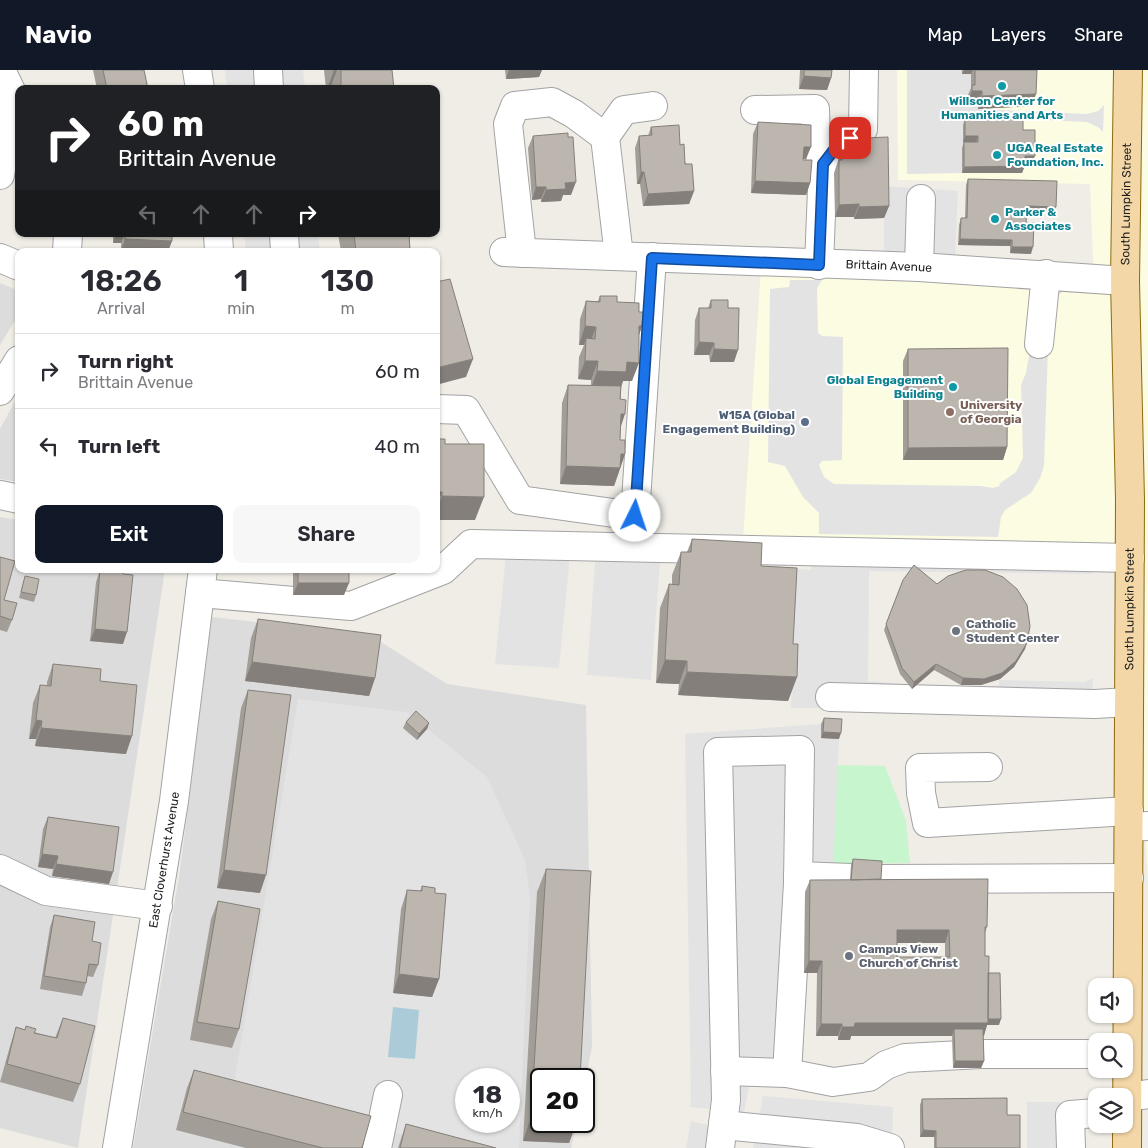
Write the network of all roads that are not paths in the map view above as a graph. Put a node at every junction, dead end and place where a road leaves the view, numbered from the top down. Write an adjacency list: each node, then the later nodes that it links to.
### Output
1 (1, 70): 12 (street)
2 (197, 70): 6 (street)
3 (268, 70): 7 (street)
4 (864, 70): 11 (street)
5 (1128, 70): 21 (main road, South Lumpkin Street)
6 (199, 85)
7 (269, 85)
8 (653, 106): 10 (street)
9 (755, 110): 11 (street)
10 (605, 137): 14 (street); 14 (street, Brittain Avenue)
11 (823, 164): 19 (street)
12 (0, 176)
13 (921, 199): 18 (street)
14 (619, 256): 16 (street, Brittain Avenue)
15 (0, 258): 17 (street)
16 (652, 258): 19 (street, Brittain Avenue); 25 (street)
17 (15, 264)
18 (919, 267): 19 (street, Brittain Avenue); 20 (street, Brittain Avenue)
19 (804, 271)
20 (1046, 274): 21 (street, Brittain Avenue); 22 (street)
21 (1125, 281): 28 (main road, South Lumpkin Street)
22 (1039, 344)
23 (15, 367): 24 (street)
24 (0, 392)
25 (440, 410)
26 (0, 495): 27 (street)
27 (15, 498)
28 (1130, 558): 29 (street); 33 (main road, South Lumpkin Street)
29 (440, 571)
30 (435, 573): 31 (street)
31 (202, 581): 39 (street, East Cloverhurst Avenue)
32 (830, 697): 33 (street)
33 (1129, 702): 35 (main road, South Lumpkin Street)
34 (988, 767): 35 (street)
35 (1135, 822): 38 (main road, South Lumpkin Street)
36 (0, 869): 39 (street)
37 (798, 876): 38 (street); 42 (street); 43 (street)
38 (1129, 878): 40 (main road, South Lumpkin Street)
39 (158, 906): 48 (street, East Cloverhurst Avenue)
40 (1126, 1033)
41 (1088, 1054): 43 (street)
42 (725, 1071): 43 (street); 47 (street)
43 (787, 1073)
44 (388, 1094): 49 (street)
45 (1088, 1114): 51 (street)
46 (1129, 1133): 52 (main road, South Lumpkin Street)
47 (722, 1137): 50 (street)
48 (117, 1148)
49 (377, 1148)
50 (890, 1148)
51 (1071, 1148)
52 (1127, 1148)

